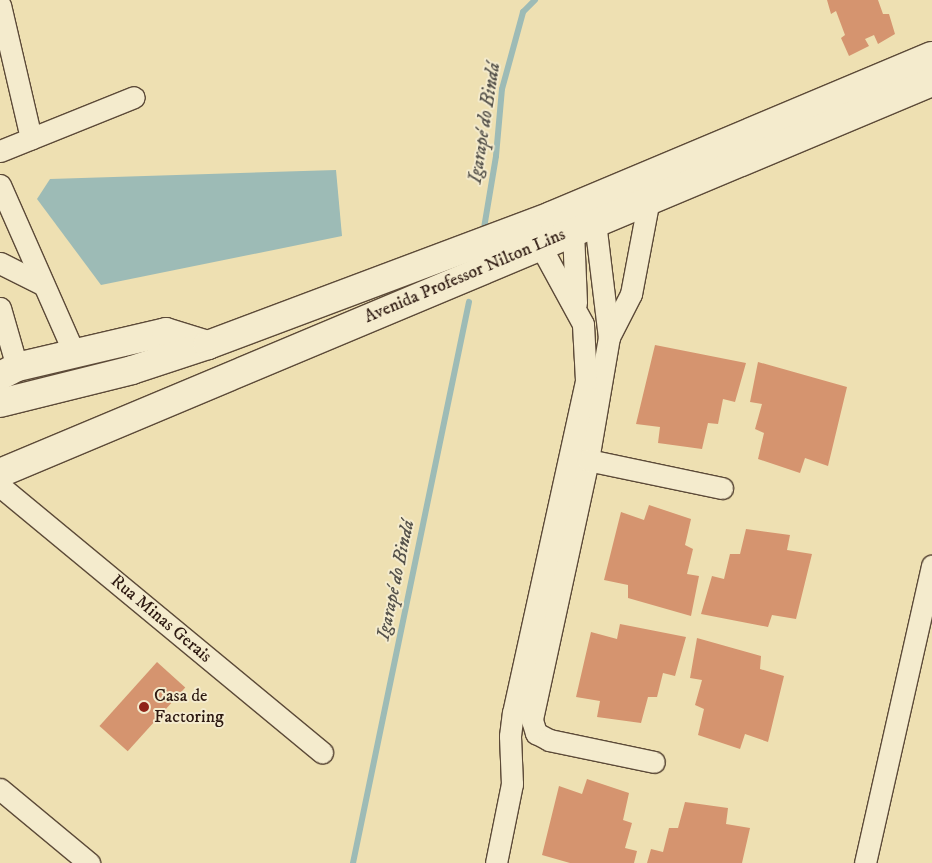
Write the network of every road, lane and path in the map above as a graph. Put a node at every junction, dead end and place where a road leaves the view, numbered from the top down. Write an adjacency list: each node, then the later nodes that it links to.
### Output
1 (0, 5): 5 (street)
2 (932, 56): 11 (main road, Avenida Professor Nilton Lins)
3 (932, 82): 8 (main road, Avenida Professor Nilton Lins)
4 (134, 97): 5 (street)
5 (31, 138): 6 (street)
6 (0, 150)
7 (0, 185): 13 (street)
8 (649, 199): 9 (main road, Avenida Professor Nilton Lins); 16 (street)
9 (584, 226): 10 (main road, Avenida Professor Nilton Lins); 15 (street); 16 (street)
10 (540, 245): 11 (main road, Avenida Professor Nilton Lins); 15 (street)
11 (499, 249): 17 (main road, Avenida Professor Nilton Lins); 22 (main road, Avenida Professor Nilton Lins)
12 (0, 263): 13 (street)
13 (42, 284): 18 (street)
14 (0, 308): 19 (street)
15 (577, 308): 30 (street)
16 (609, 337): 21 (street)
17 (208, 344): 18 (main road); 20 (main road, Avenida Professor Nilton Lins)
18 (75, 355): 19 (main road)
19 (8, 371)
20 (0, 403)
21 (588, 460): 24 (street); 27 (street)
22 (0, 473)
23 (0, 486): 26 (street, Rua Minas Gerais)
24 (722, 488)
25 (932, 565): 31 (street)
26 (322, 752)
27 (654, 762)
28 (0, 789): 29 (street)
29 (89, 863)
30 (496, 863)
31 (865, 863)

